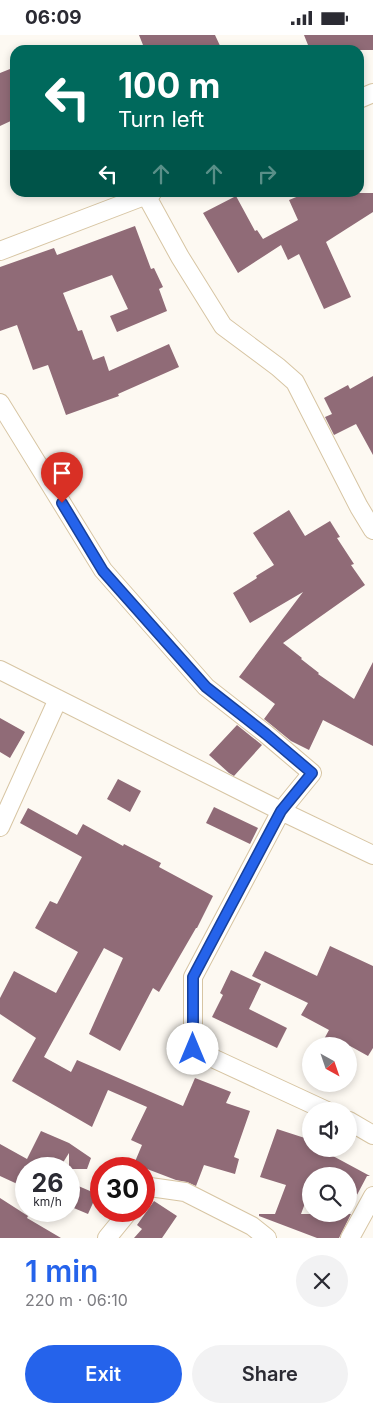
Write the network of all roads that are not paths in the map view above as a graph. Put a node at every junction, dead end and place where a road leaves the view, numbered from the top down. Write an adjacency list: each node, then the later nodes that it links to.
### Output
1 (141, 197): 3 (street)
2 (150, 197): 5 (street)
3 (0, 251)
4 (0, 403): 8 (street)
5 (373, 530)
6 (0, 670): 7 (street)
7 (58, 699): 8 (street); 9 (street)
8 (281, 811): 10 (street); 11 (street)
9 (0, 827)
10 (373, 855)
11 (308, 1102)
12 (357, 1126): 13 (street)
13 (373, 1136)
14 (155, 1188): 18 (street)
15 (373, 1196): 19 (street)
16 (120, 1222): 17 (street)
17 (107, 1238)
18 (267, 1238)
19 (350, 1238)

